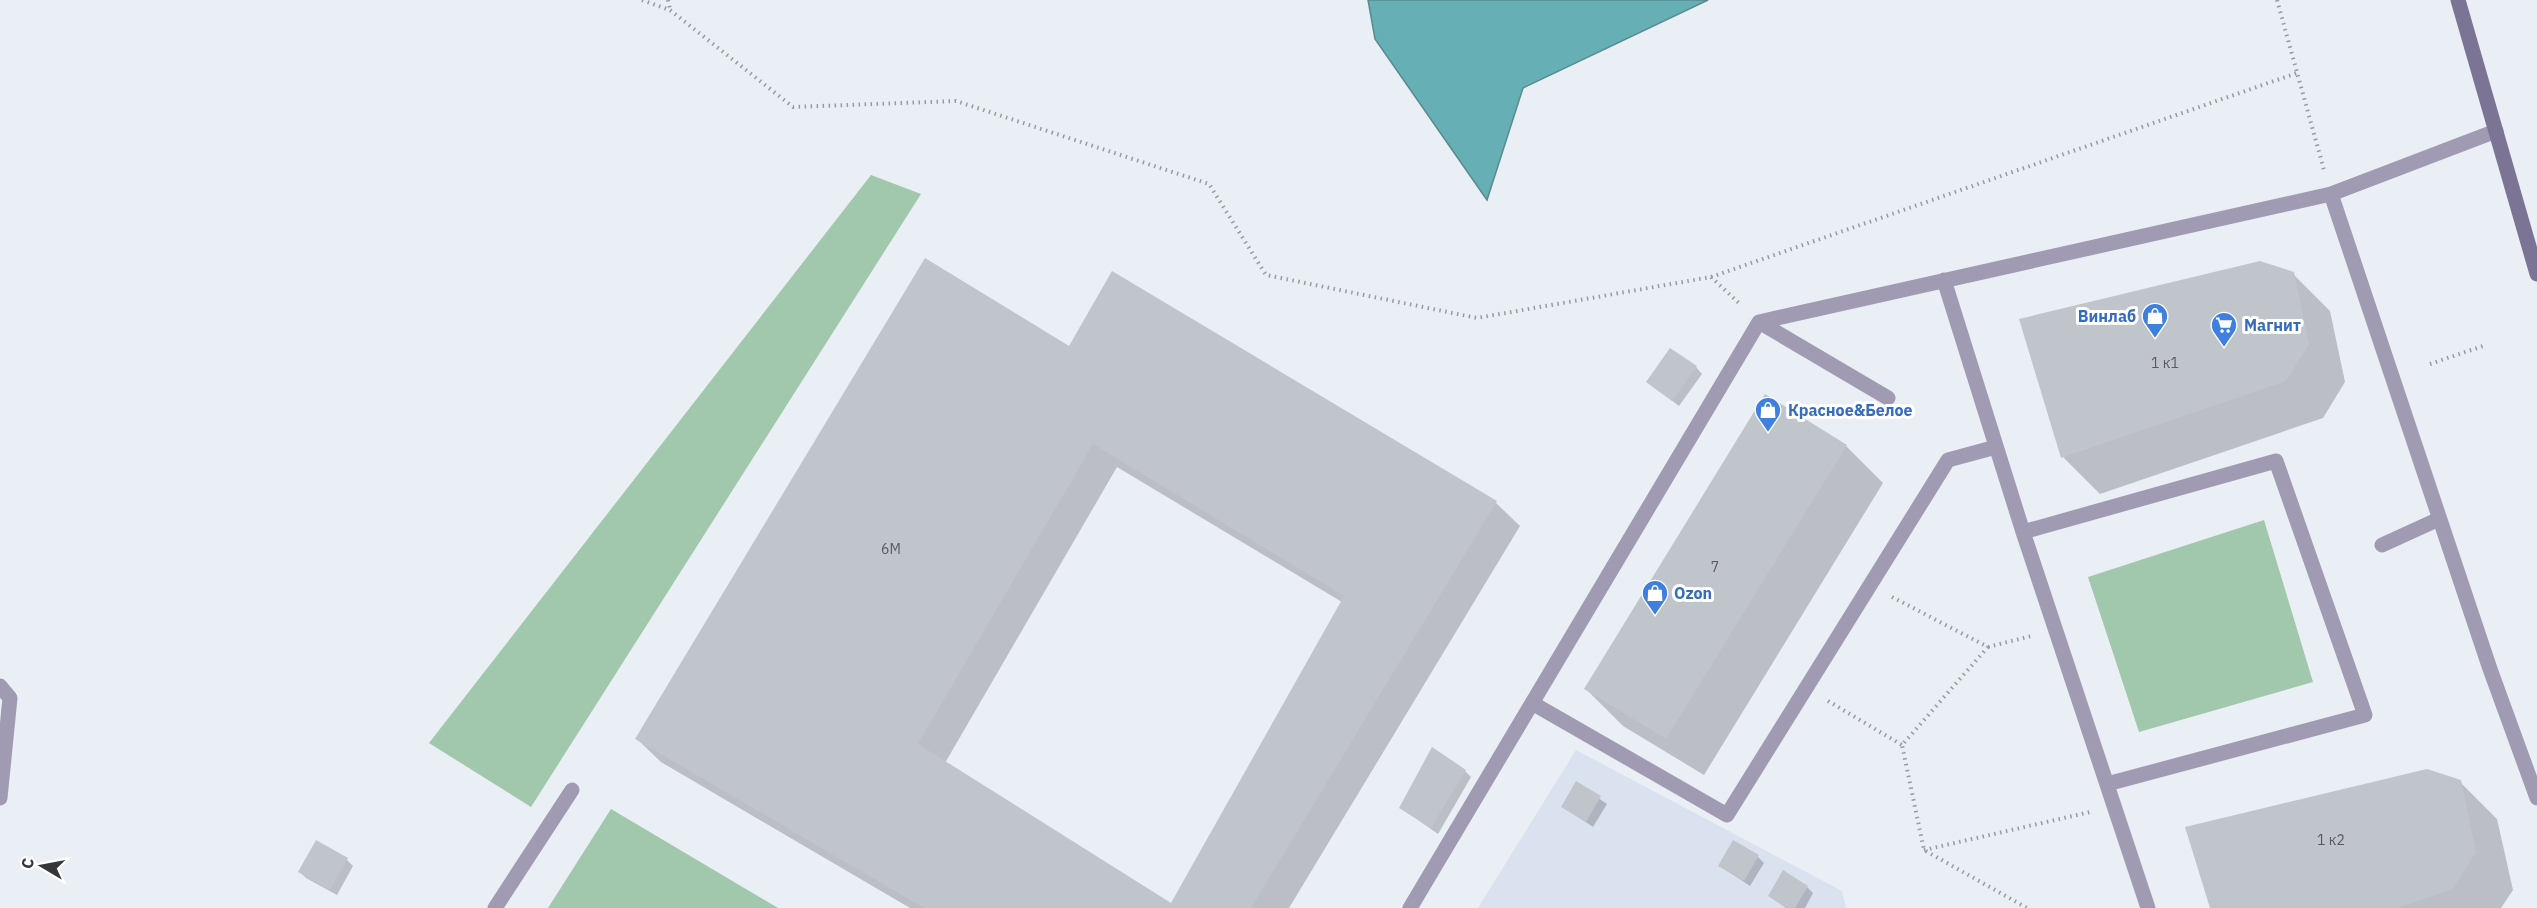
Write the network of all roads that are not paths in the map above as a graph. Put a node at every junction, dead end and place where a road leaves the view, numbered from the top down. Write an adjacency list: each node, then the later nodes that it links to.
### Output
1 (2458, 0): 2 (main road)
2 (2496, 131): 3 (lane); 4 (main road)
3 (2331, 194): 5 (lane); 9 (lane)
4 (2537, 273)
5 (1944, 280): 6 (lane); 8 (lane)
6 (1759, 322): 7 (lane); 13 (lane)
7 (1888, 398)
8 (1996, 447): 10 (lane); 13 (lane)
9 (2439, 519): 11 (lane); 17 (lane)
10 (2023, 532): 14 (lane); 14 (lane)
11 (2382, 545)
12 (0, 686): 16 (lane)
13 (1532, 704): 19 (lane)
14 (2107, 784): 20 (lane)
15 (572, 790): 18 (lane)
16 (0, 798)
17 (2537, 798)
18 (495, 908)
19 (1410, 908)
20 (2148, 908)

